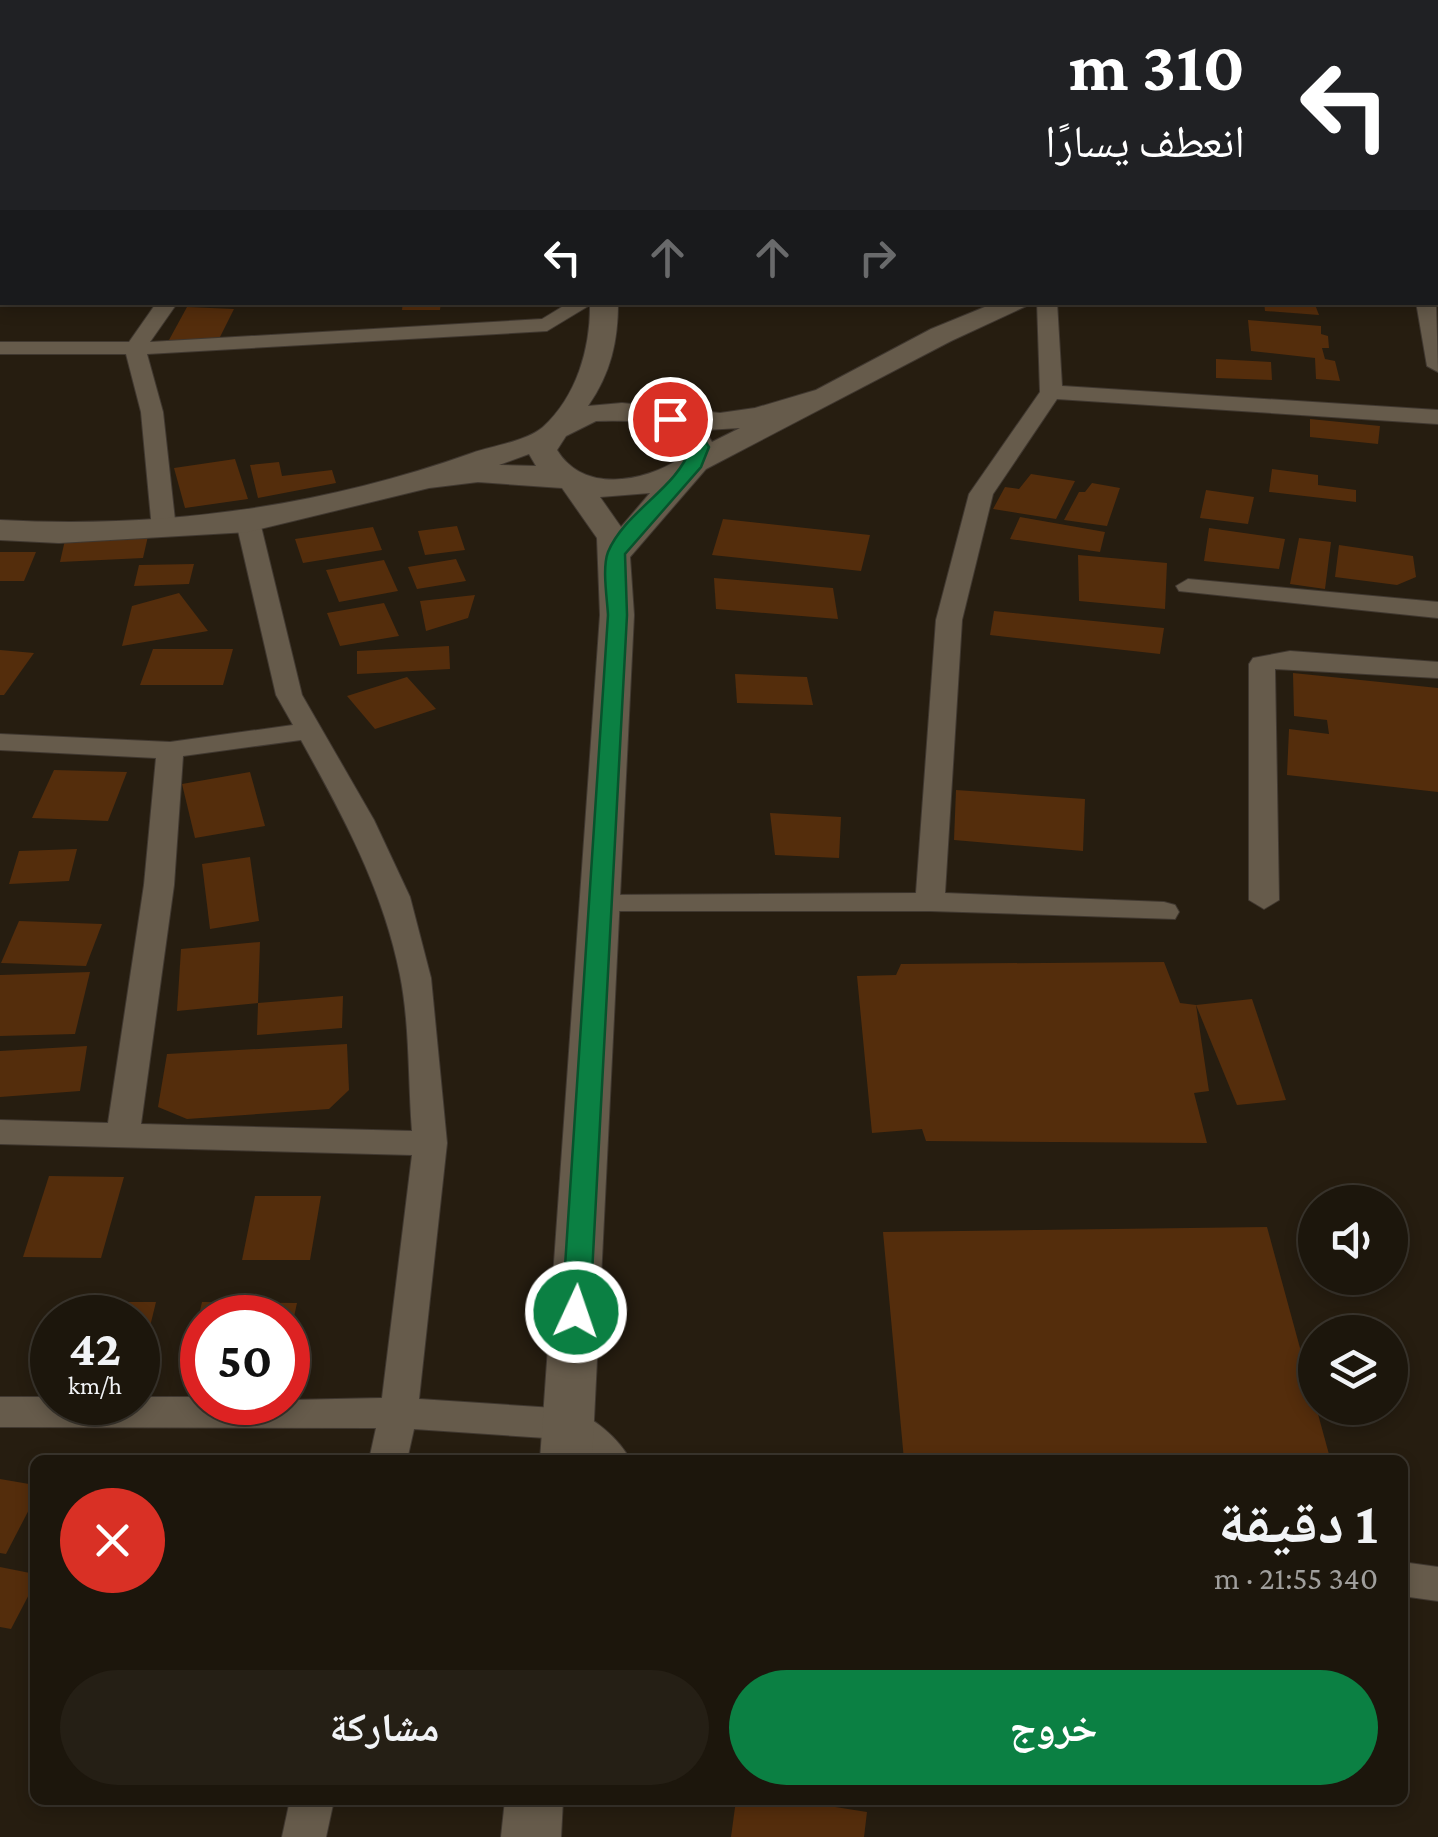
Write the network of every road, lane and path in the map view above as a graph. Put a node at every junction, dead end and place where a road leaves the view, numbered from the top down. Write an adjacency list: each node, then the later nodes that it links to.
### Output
1 (166, 305): 9 (street)
2 (581, 305): 9 (street)
3 (604, 305): 7 (main road)
4 (1015, 305): 12 (main road)
5 (1047, 305): 11 (street)
6 (1427, 305): 10 (street)
7 (606, 339): 14 (main road); 15 (main road)
8 (0, 348): 9 (street)
9 (135, 348): 20 (street)
10 (1438, 366)
11 (1051, 392): 13 (street); 30 (street)
12 (826, 396): 14 (main road); 16 (main road)
13 (1438, 416)
14 (665, 418): 15 (main road); 16 (main road)
15 (553, 432): 17 (main road); 18 (main road)
16 (688, 468): 17 (main road); 22 (main road)
17 (567, 478): 18 (main road); 22 (main road)
18 (429, 479): 19 (main road)
19 (248, 522): 20 (main road); 26 (street)
20 (164, 529): 21 (main road)
21 (0, 530)
22 (616, 554): 31 (main road)
23 (1188, 586): 24 (street)
24 (1438, 610)
25 (1438, 670): 29 (street)
26 (308, 731): 28 (street); 35 (street)
27 (0, 742): 28 (street)
28 (170, 750): 34 (street)
29 (1264, 900)
30 (930, 902): 31 (street); 32 (street)
31 (600, 904): 38 (main road)
32 (1164, 912)
33 (0, 1132): 34 (street)
34 (122, 1138): 35 (street)
35 (430, 1143): 37 (street)
36 (0, 1412): 37 (street)
37 (399, 1412): 38 (street); 39 (street)
38 (568, 1442): 40 (street)
39 (389, 1455)
40 (599, 1455)
41 (1408, 1580): 42 (street)
42 (1438, 1584)
43 (311, 1805): 45 (street)
44 (534, 1805): 46 (main road)
45 (304, 1837)
46 (531, 1837)

